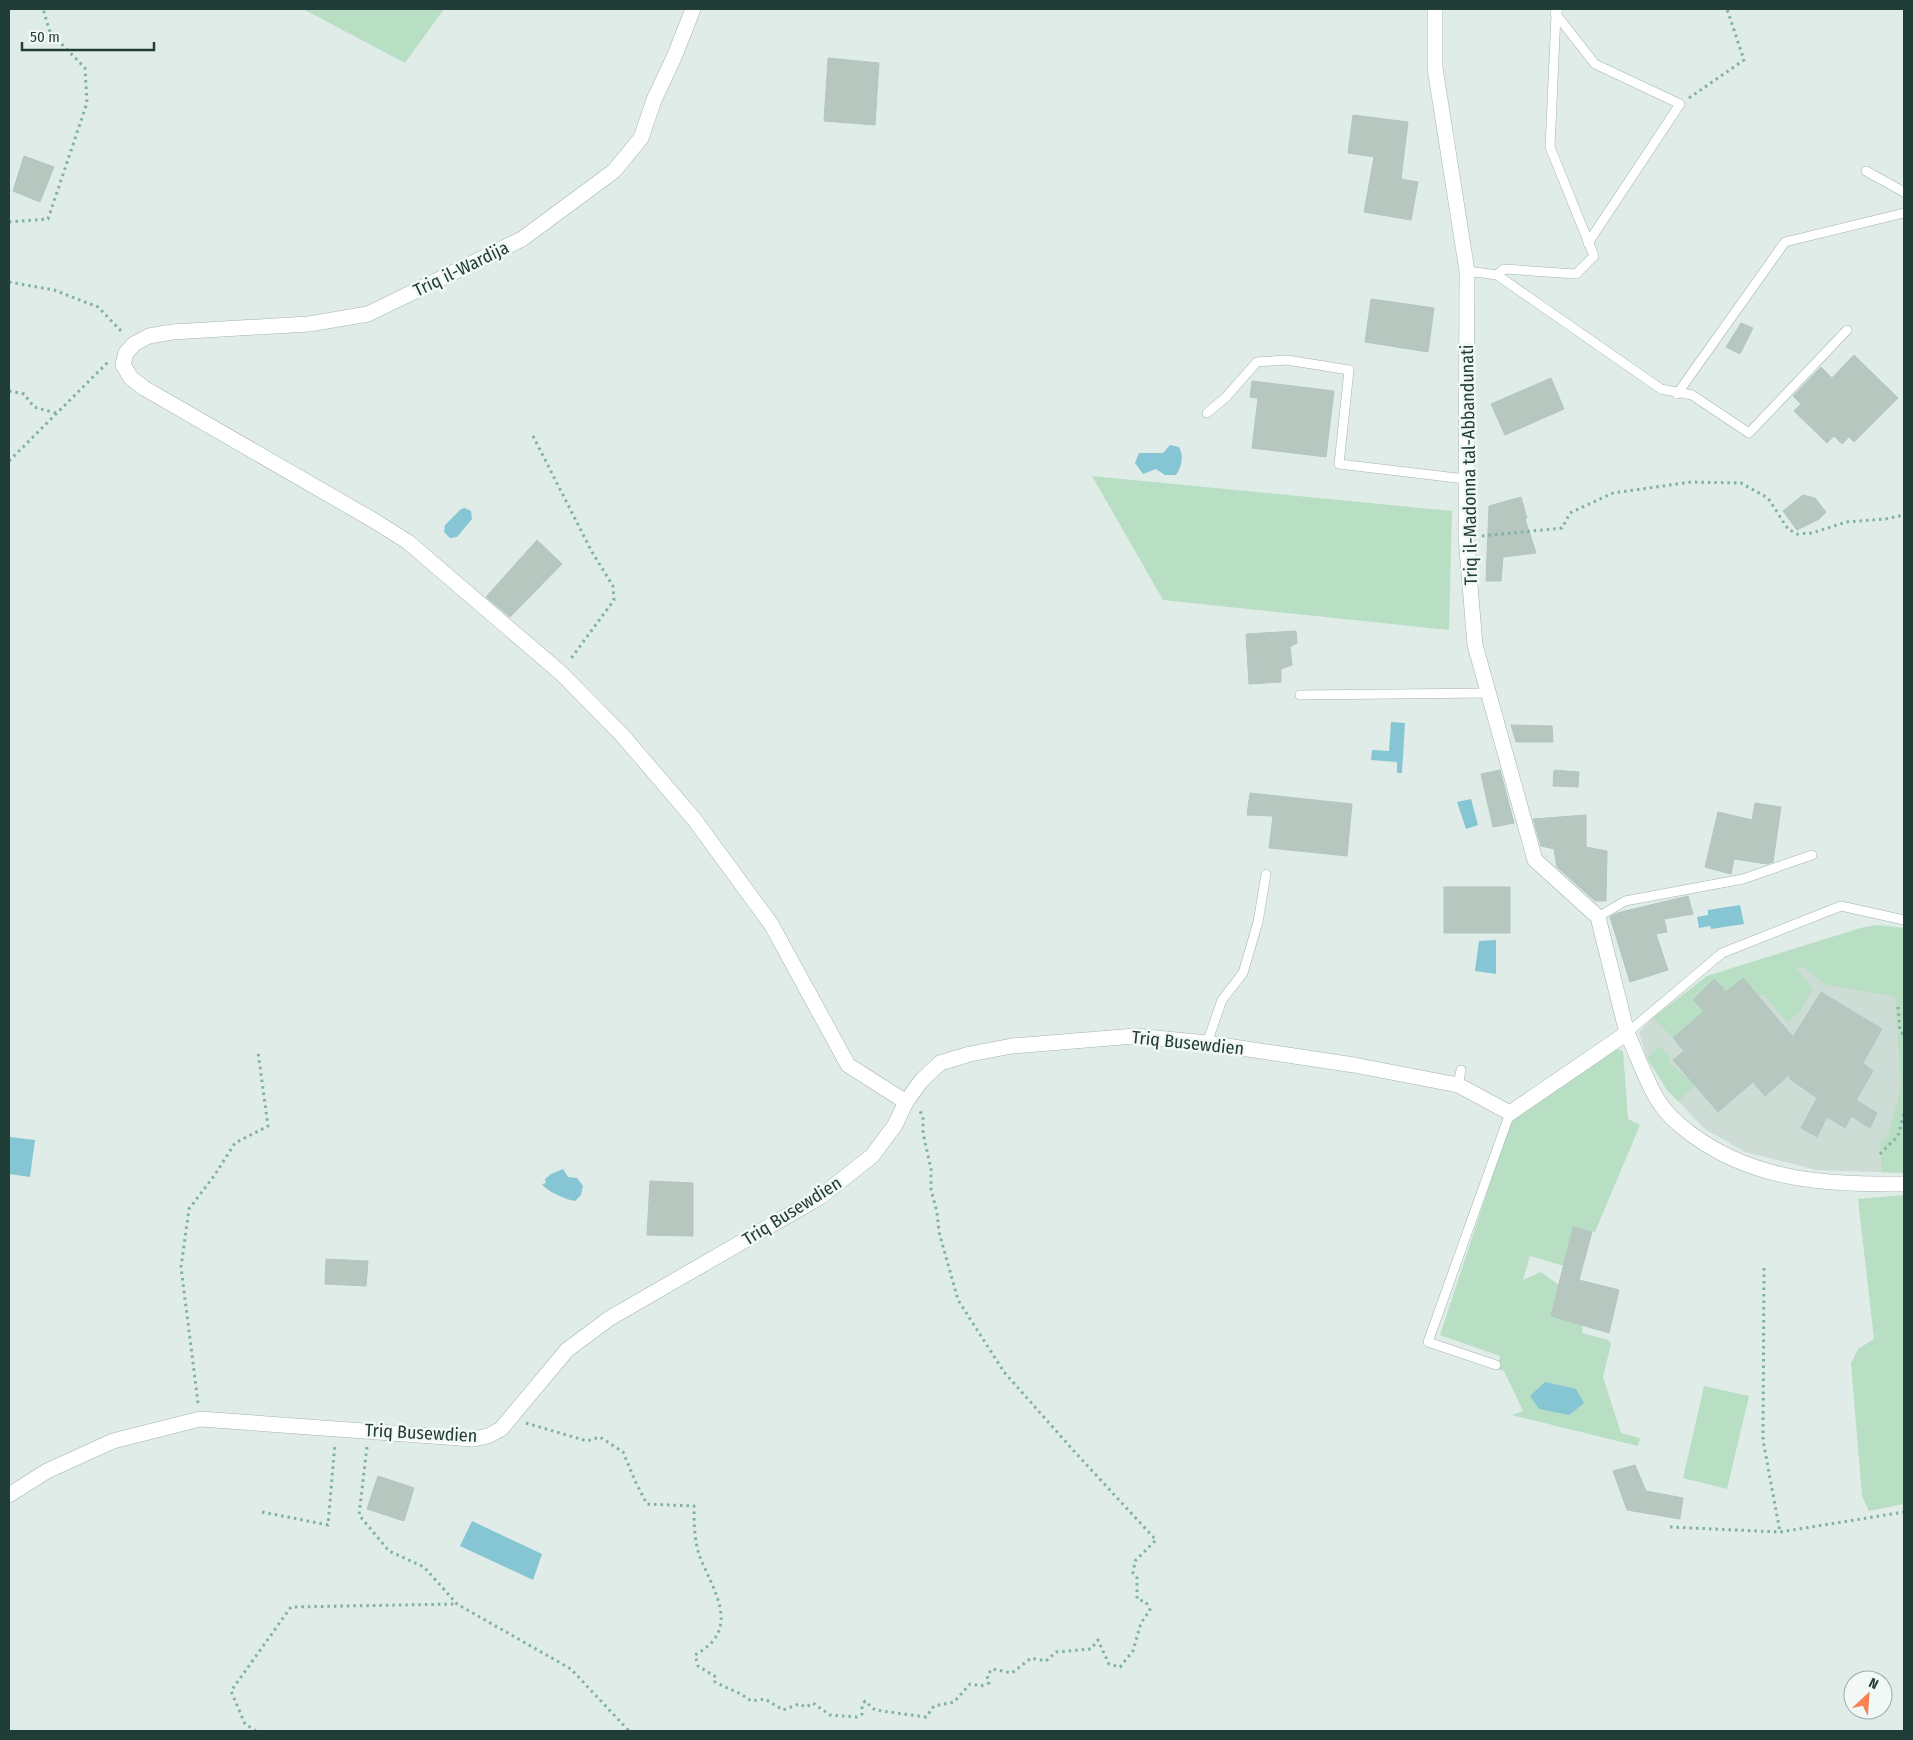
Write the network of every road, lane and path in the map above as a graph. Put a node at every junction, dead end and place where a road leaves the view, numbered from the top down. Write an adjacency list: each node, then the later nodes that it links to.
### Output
1 (43, 9): 10 (path)
2 (693, 9): 16 (street, Triq il-Wardija)
3 (1434, 9): 12 (street, Triq il-Madonna tal-Abbandunati)
4 (1727, 9): 6 (path)
5 (1555, 11): 6 (lane); 11 (lane)
6 (1680, 104): 11 (lane)
7 (1866, 171): 8 (lane)
8 (1904, 192)
9 (1904, 213): 19 (lane)
10 (9, 222)
11 (1588, 243): 13 (lane)
12 (1467, 271): 13 (lane); 24 (street, Triq il-Madonna tal-Abbandunati)
13 (1498, 275): 19 (lane)
14 (9, 282): 16 (path)
15 (1847, 330): 19 (lane)
16 (134, 344): 17 (street)
17 (123, 365): 21 (path); 27 (street)
18 (9, 391): 21 (path)
19 (1677, 394)
20 (1207, 413): 24 (lane)
21 (56, 414): 23 (path)
22 (533, 436): 27 (path)
23 (9, 461)
24 (1465, 479): 26 (street, Triq il-Madonna tal-Abbandunati)
25 (1904, 515): 26 (path)
26 (1466, 537): 28 (street, Triq il-Madonna tal-Abbandunati)
27 (561, 673): 39 (street)
28 (1488, 694): 29 (lane); 32 (street, Triq il-Madonna tal-Abbandunati)
29 (1300, 695)
30 (1812, 855): 32 (lane)
31 (1266, 874): 37 (lane)
32 (1598, 917): 35 (street)
33 (1904, 920): 35 (lane)
34 (1898, 1007): 36 (path)
35 (1627, 1033): 40 (street); 43 (street)
36 (1904, 1034)
37 (1207, 1043): 39 (street, Triq Busewdien); 40 (street, Triq Busewdien)
38 (258, 1052): 47 (path)
39 (906, 1102): 46 (street, Triq Busewdien); 46 (path)
40 (1510, 1113): 45 (lane)
41 (1904, 1113): 42 (path)
42 (1880, 1154)
43 (1904, 1184)
44 (1764, 1268): 54 (path)
45 (1496, 1365)
46 (509, 1418): 49 (street, Triq Busewdien)
47 (200, 1419): 48 (street, Triq Busewdien); 50 (street, Triq Busewdien)
48 (337, 1428): 49 (street, Triq Busewdien); 51 (path)
49 (369, 1432): 55 (path)
50 (9, 1496)
51 (262, 1512)
52 (1904, 1512): 54 (path)
53 (1670, 1528): 54 (path)
54 (1780, 1532)
55 (457, 1604): 56 (path); 57 (path)
56 (256, 1731)
57 (629, 1731)

